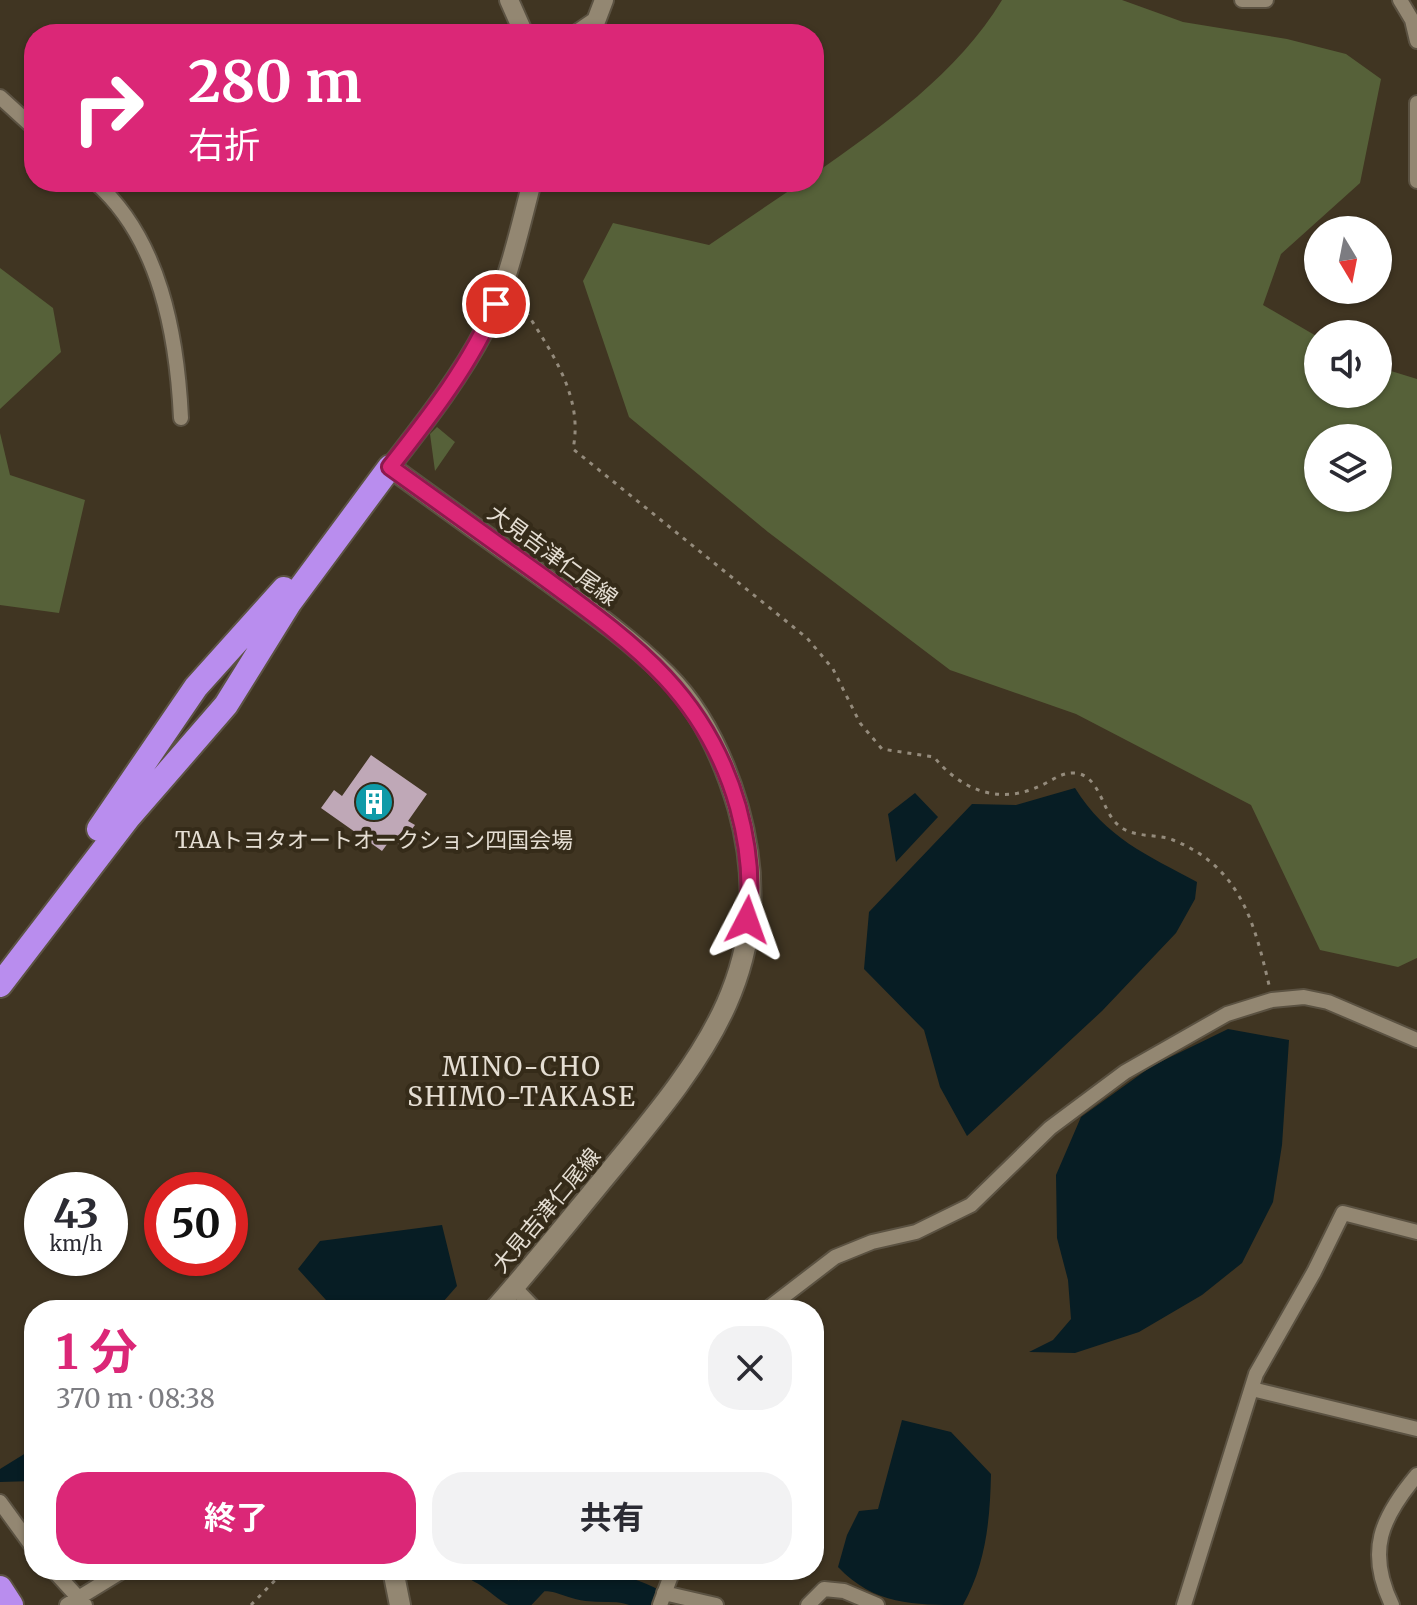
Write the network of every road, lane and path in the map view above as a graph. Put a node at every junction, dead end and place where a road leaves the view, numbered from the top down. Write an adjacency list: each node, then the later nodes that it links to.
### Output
1 (509, 0): 6 (street)
2 (604, 0): 7 (street)
3 (1242, 0): 4 (street)
4 (1266, 0)
5 (1400, 0): 8 (street)
6 (520, 24)
7 (592, 24)
8 (1417, 41)
9 (0, 97): 11 (street)
10 (1417, 103): 12 (street)
11 (24, 119)
12 (1417, 181)
13 (105, 192): 16 (street)
14 (529, 192): 15 (street)
15 (506, 279): 17 (street); 20 (path)
16 (181, 418)
17 (390, 467): 18 (highway); 19 (highway); 23 (main road, 大見吉津仁尾線)
18 (0, 958)
19 (0, 985)
20 (1272, 1000): 21 (street); 26 (street)
21 (1417, 1040)
22 (1417, 1232): 27 (street)
23 (514, 1287): 24 (main road, 大見吉津仁尾線); 25 (street)
24 (503, 1300)
25 (526, 1300)
26 (779, 1300)
27 (1252, 1389): 28 (street); 46 (street)
28 (1417, 1429)
29 (1417, 1475): 47 (street)
30 (0, 1502): 31 (street)
31 (24, 1535)
32 (60, 1580): 39 (street)
33 (110, 1580): 39 (street)
34 (275, 1580): 41 (path)
35 (395, 1580): 42 (main road)
36 (669, 1580): 38 (street)
37 (0, 1588): 40 (highway)
38 (662, 1599): 43 (street)
39 (77, 1603)
40 (11, 1605)
41 (251, 1605)
42 (400, 1605)
43 (716, 1605)
44 (808, 1605): 45 (street)
45 (877, 1605)
46 (1184, 1605)
47 (1392, 1605)

